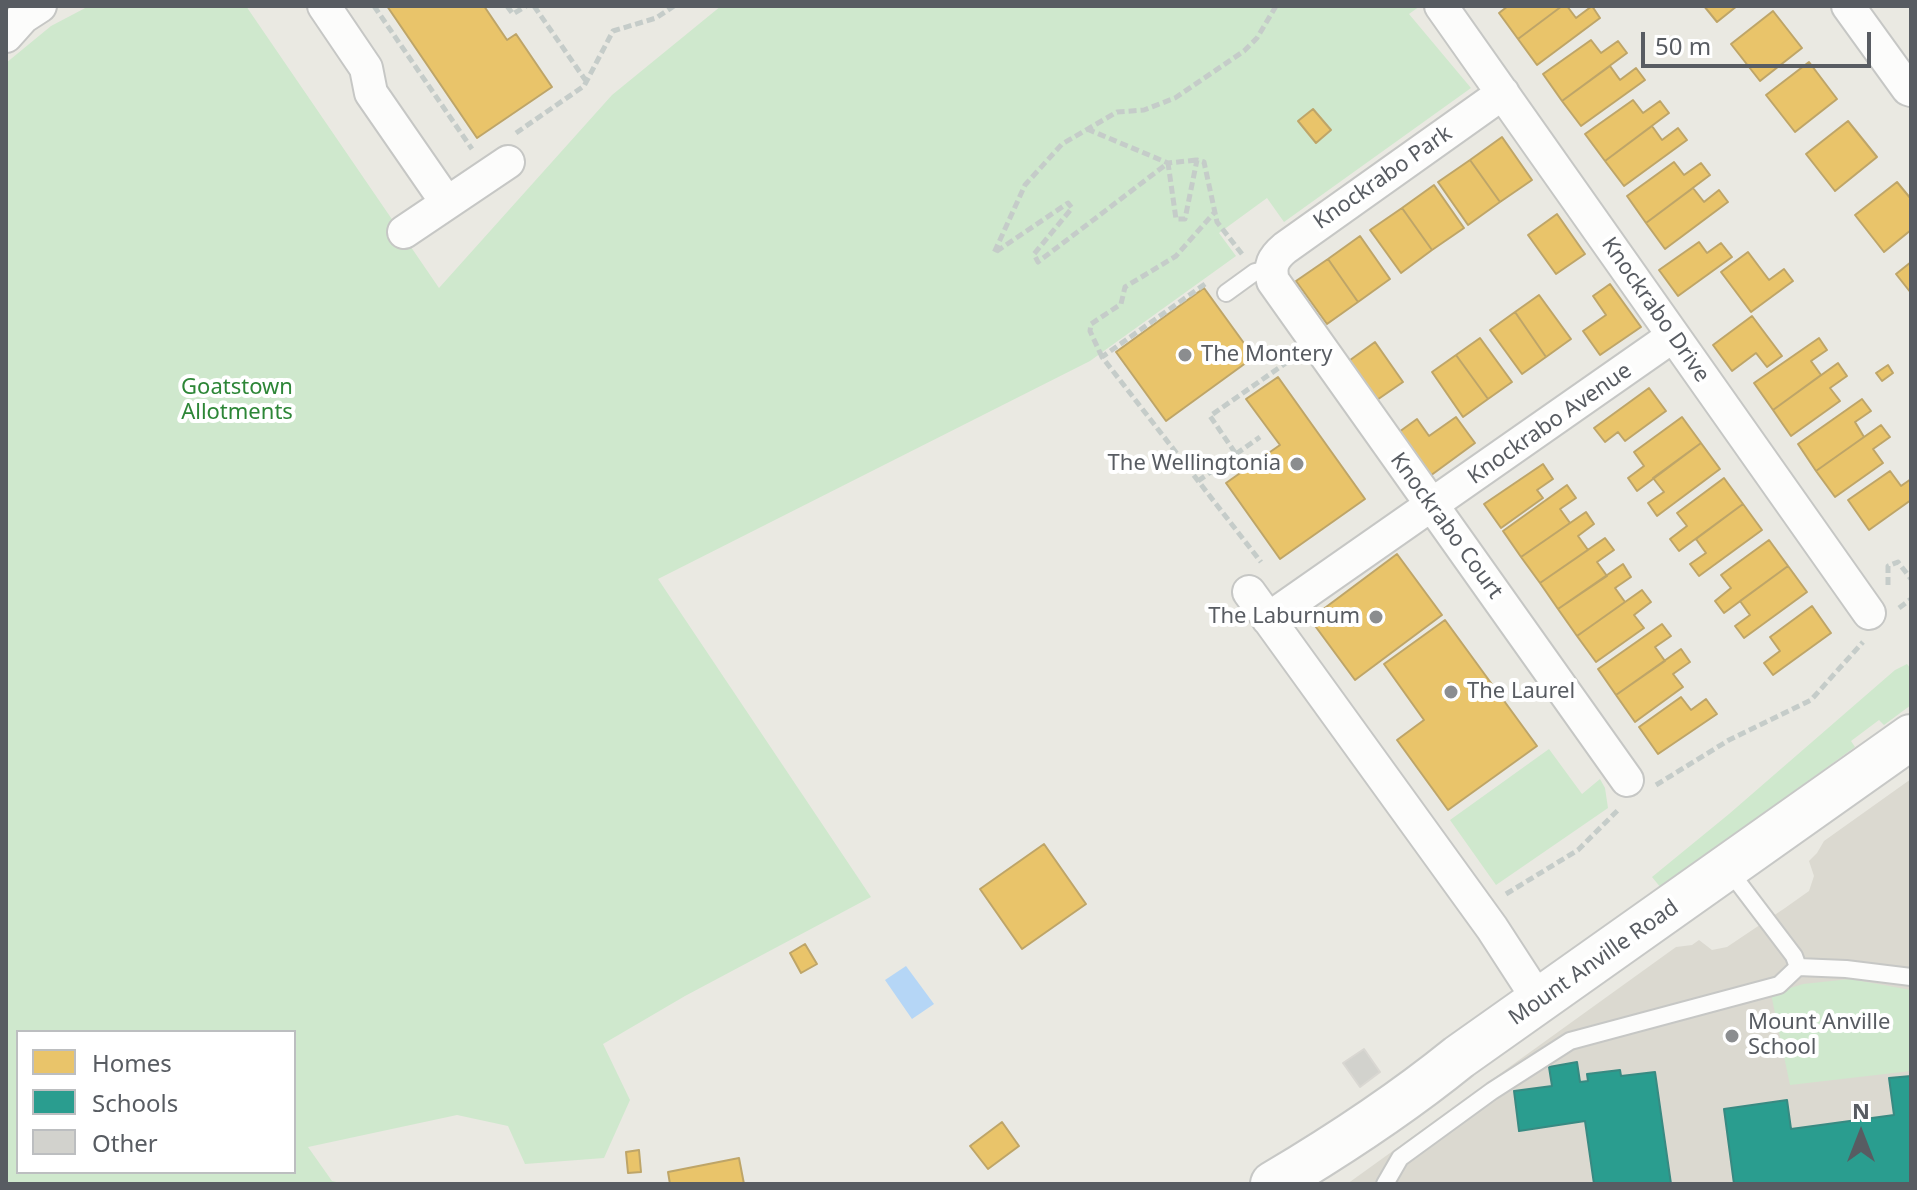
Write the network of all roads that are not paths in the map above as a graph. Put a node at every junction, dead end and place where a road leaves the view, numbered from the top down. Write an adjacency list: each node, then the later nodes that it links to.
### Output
1 (40, 6): 5 (street)
2 (324, 6): 9 (street)
3 (1441, 6): 7 (street, Knockrabo Drive)
4 (1848, 6): 6 (street)
5 (8, 29)
6 (1911, 90)
7 (1503, 93): 11 (street, Knockrabo Park); 13 (street, Knockrabo Drive)
8 (497, 154): 9 (street)
9 (447, 203): 10 (street)
10 (404, 232)
11 (1270, 269): 12 (lane); 14 (street, Knockrabo Court)
12 (1226, 293)
13 (1673, 336): 14 (street, Knockrabo Avenue); 17 (street, Knockrabo Drive)
14 (1432, 507): 16 (street, Knockrabo Avenue); 19 (street, Knockrabo Court)
15 (1249, 592): 16 (street)
16 (1268, 619): 23 (street)
17 (1875, 622)
18 (1911, 737): 20 (main road, Mount Anville Road)
19 (1627, 780)
20 (1728, 867): 21 (lane); 23 (main road, Mount Anville Road)
21 (1798, 967): 22 (lane); 25 (lane)
22 (1911, 977)
23 (1540, 1002): 24 (main road, Mount Anville Road)
24 (1273, 1184)
25 (1385, 1184)

